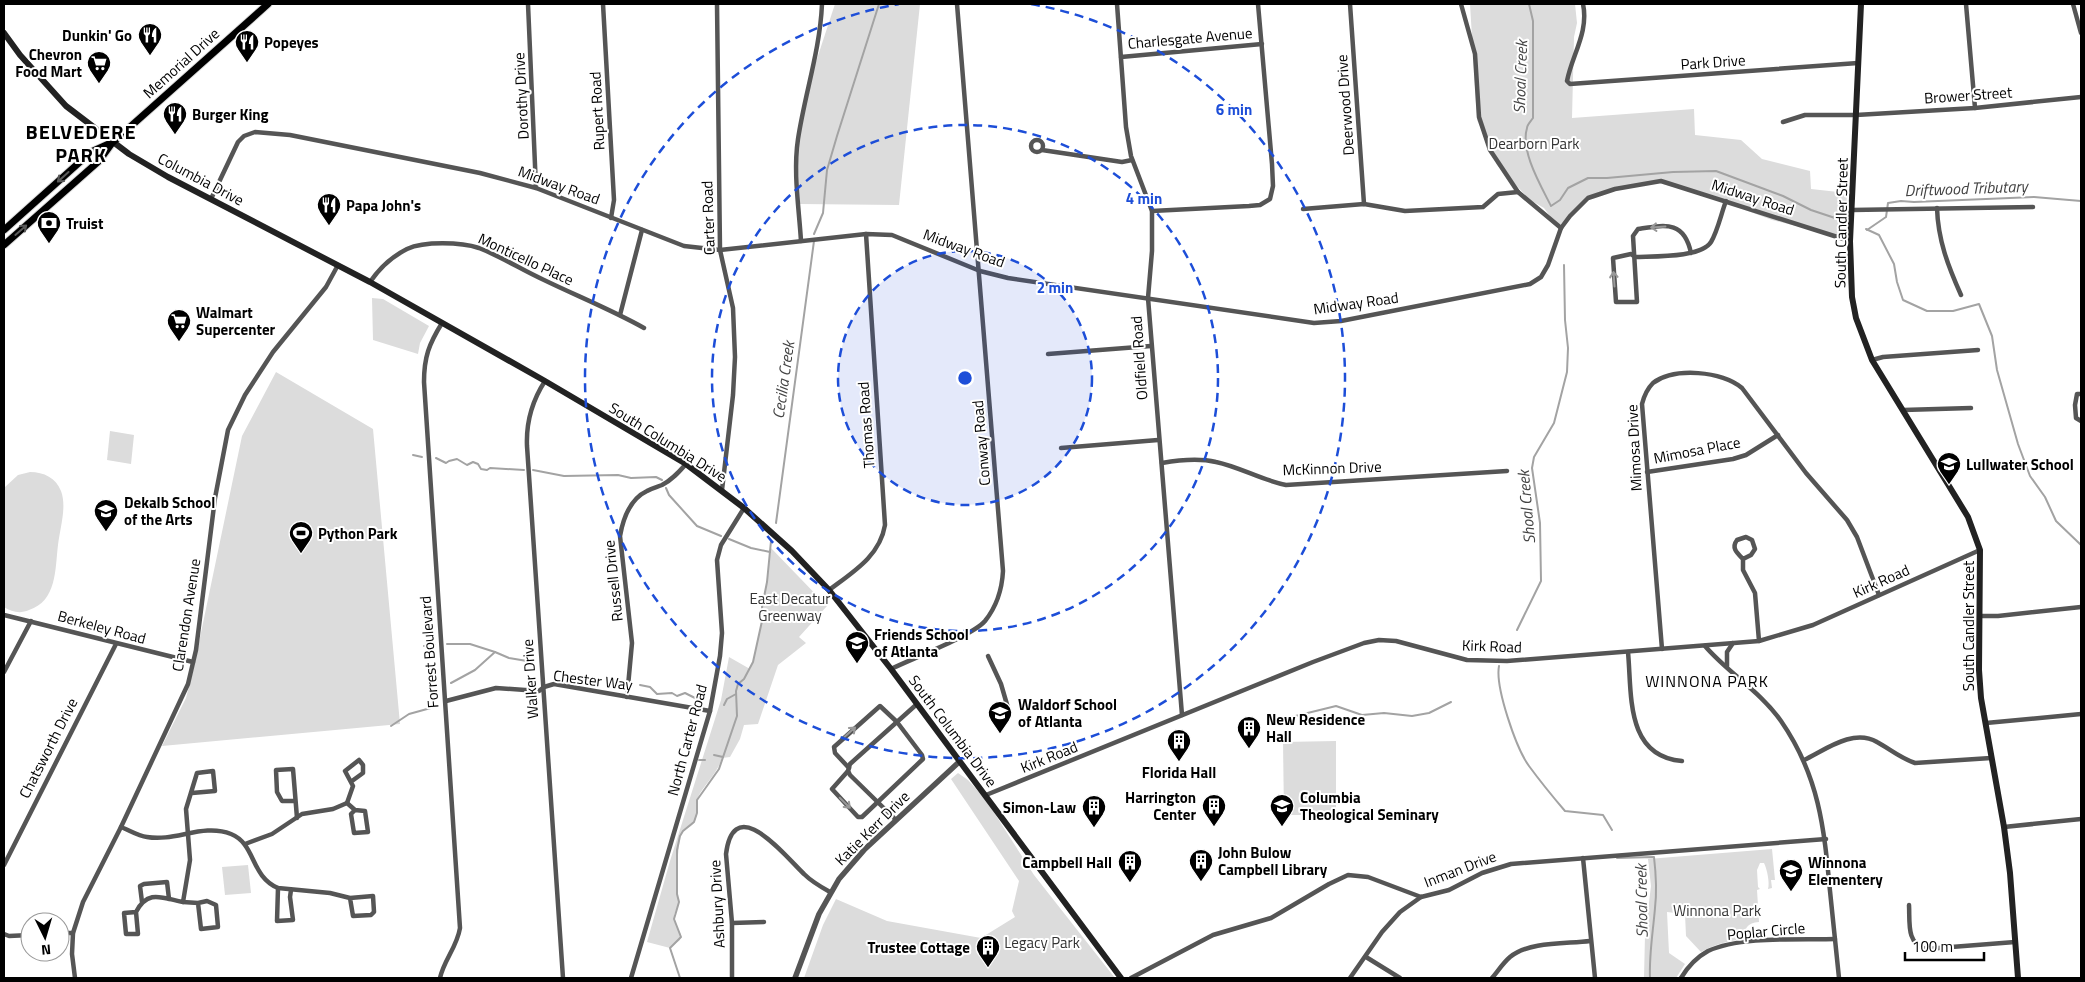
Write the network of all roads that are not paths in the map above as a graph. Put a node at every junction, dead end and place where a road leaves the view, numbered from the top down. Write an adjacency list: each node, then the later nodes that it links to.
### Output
1 (268, 4): 24 (main road, Memorial Drive)
2 (528, 4): 27 (street, Dorothy Drive)
3 (604, 4): 37 (street, Rupert Road)
4 (717, 4): 45 (street, Carter Road)
5 (822, 4): 42 (street)
6 (957, 4): 49 (street, Conway Road)
7 (1117, 4): 18 (street, Oldfield Road)
8 (1258, 4): 17 (street)
9 (1350, 4): 31 (street, Deerwood Drive)
10 (1461, 4): 28 (street)
11 (1583, 4): 19 (street, Park Drive)
12 (1861, 4): 19 (main road, South Candler Street)
13 (1966, 4): 21 (street)
14 (2073, 4): 16 (street)
15 (4, 32): 24 (main road, Columbia Drive)
16 (2081, 33)
17 (1262, 44): 18 (street, Charlesgate Avenue); 34 (street)
18 (1121, 58): 26 (street, Oldfield Road)
19 (1858, 63): 22 (main road, South Candler Street)
20 (2081, 97): 21 (street, Brower Street)
21 (1975, 108): 22 (street, Brower Street)
22 (1856, 115): 23 (street, Brower Street); 36 (main road, South Candler Street)
23 (1783, 122)
24 (112, 143): 29 (main road, Columbia Drive); 39 (main road, Memorial Drive, one-way to 39); 44 (main road, Memorial Drive, one-way to 24)
25 (1042, 150): 26 (street)
26 (1132, 160): 34 (street, Oldfield Road)
27 (536, 188): 29 (street, Midway Road); 37 (street, Midway Road)
28 (1518, 192): 31 (street); 38 (street)
29 (211, 199): 48 (main road, Columbia Drive)
30 (1726, 201): 38 (street, Midway Road); 43 (street, Midway Road); 46 (street)
31 (1364, 204): 35 (street)
32 (2033, 206): 33 (street)
33 (1937, 208): 36 (street); 51 (street)
34 (1152, 210): 52 (street, Oldfield Road)
35 (1303, 210)
36 (1852, 210): 43 (main road, South Candler Street)
37 (612, 218): 40 (street, Midway Road)
38 (1561, 228): 52 (street, Midway Road)
39 (4, 230)
40 (642, 230): 45 (street, Midway Road); 53 (street)
41 (866, 234): 42 (street, Midway Road); 49 (street, Midway Road); 76 (street, Thomas Road)
42 (802, 241): 45 (street, Midway Road)
43 (1850, 241): 59 (main road, South Candler Street)
44 (4, 245)
45 (720, 250): 72 (street, Carter Road)
46 (1691, 253): 47 (street); 47 (street, one-way to 47)
47 (1635, 257): 47 (street, one-way to 47)
48 (338, 265): 50 (main road, South Columbia Drive); 89 (street, Clarendon Avenue)
49 (980, 271): 52 (street, Midway Road); 91 (street, Conway Road)
50 (370, 282): 53 (street, Monticello Place); 54 (main road, South Columbia Drive)
51 (1961, 295)
52 (1148, 298): 56 (street, Oldfield Road)
53 (620, 315): 55 (street, Monticello Place)
54 (442, 323): 60 (main road, South Columbia Drive); 95 (street, Forrest Boulevard)
55 (644, 328)
56 (1151, 346): 58 (street); 66 (street, Oldfield Road)
57 (1978, 350): 59 (street)
58 (1048, 354)
59 (1872, 360): 63 (main road, South Candler Street)
60 (545, 381): 69 (main road, South Columbia Drive); 93 (street, Walker Drive)
61 (2079, 394): 64 (street)
62 (1971, 408): 63 (street)
63 (1903, 410): 74 (main road, South Candler Street)
64 (2081, 421)
65 (1778, 435): 71 (street, Mimosa Place); 71 (street, Mimosa Drive); 77 (street, Mimosa Drive)
66 (1158, 440): 67 (street); 68 (street, Oldfield Road)
67 (1061, 448)
68 (1162, 463): 70 (street, McKinnon Drive); 100 (street, Oldfield Road)
69 (686, 464): 72 (main road, South Columbia Drive); 94 (street, Russell Drive)
70 (1507, 471)
71 (1647, 472): 86 (street, Mimosa Drive)
72 (722, 490): 73 (main road, South Columbia Drive)
73 (744, 508): 76 (main road, South Columbia Drive); 98 (street, North Carter Road)
74 (1980, 550): 77 (street, Kirk Road); 80 (main road, South Candler Street)
75 (1743, 559): 75 (street); 82 (street)
76 (829, 590): 91 (main road, South Columbia Drive)
77 (1879, 595): 82 (street, Kirk Road)
78 (2081, 607): 80 (street)
79 (4, 615): 81 (street, Berkeley Road)
80 (1981, 616): 102 (main road, South Candler Street)
81 (30, 621): 84 (street, Berkeley Road); 92 (street)
82 (1759, 641): 83 (street, Kirk Road)
83 (1733, 643): 85 (street, Kirk Road); 90 (street)
84 (116, 644): 89 (street, Berkeley Road); 124 (street, Chatsworth Drive)
85 (1705, 646): 86 (street, Kirk Road); 90 (street)
86 (1662, 649): 87 (street, Kirk Road)
87 (1628, 652): 100 (street, Kirk Road); 105 (street)
88 (988, 656): 97 (street)
89 (194, 662): 118 (street, Clarendon Avenue)
90 (1727, 666): 104 (street)
91 (891, 668): 96 (main road, South Columbia Drive)
92 (4, 672)
93 (544, 687): 94 (street, Chester Way); 95 (street, Chester Way); 148 (street, Walker Drive)
94 (627, 696): 98 (street, Chester Way)
95 (446, 701): 147 (street, Forrest Boulevard)
96 (917, 704): 101 (street); 106 (main road, South Columbia Drive)
97 (1008, 708)
98 (710, 711): 149 (street, North Carter Road)
99 (2081, 714): 102 (street)
100 (1182, 715): 110 (street, Kirk Road)
101 (897, 722): 107 (street); 107 (street, one-way to 101); 112 (street)
102 (1986, 723): 103 (main road, South Candler Street)
103 (1991, 758): 104 (street); 119 (main road, South Candler Street)
104 (1804, 760): 121 (street)
105 (1682, 761)
106 (959, 762): 110 (main road, South Columbia Drive); 117 (street, Katie Kerr Drive)
107 (848, 769): 112 (street); 112 (street, one-way to 112)
108 (352, 781): 108 (street); 113 (street)
109 (192, 793): 109 (street); 120 (street)
110 (986, 795): 152 (main road, South Columbia Drive)
111 (295, 801): 111 (street); 115 (street)
112 (878, 802): 117 (street)
113 (347, 803): 114 (street); 115 (street)
114 (354, 810): 114 (street)
115 (297, 818): 122 (street)
116 (2081, 819): 119 (street)
117 (896, 820): 127 (street, Katie Kerr Drive)
118 (122, 827): 120 (street); 140 (street, Clarendon Avenue)
119 (2004, 827): 144 (main road, South Candler Street)
120 (188, 833): 122 (street); 132 (street)
121 (1826, 839): 123 (street, Inman Drive); 142 (street)
122 (246, 844): 125 (street)
123 (1583, 858): 128 (street, Inman Drive); 143 (street)
124 (4, 865)
125 (278, 888): 126 (street); 126 (street)
126 (292, 890): 129 (street)
127 (830, 892): 137 (street, Ashbury Drive); 151 (street, Katie Kerr Drive)
128 (1421, 897): 145 (street); 153 (street, Inman Drive)
129 (350, 898): 129 (street)
130 (169, 899): 131 (street); 131 (street); 132 (street)
131 (142, 902): 135 (street)
132 (183, 902): 133 (street)
133 (198, 903): 133 (street)
134 (1909, 905): 144 (street)
135 (136, 912): 135 (street)
136 (764, 922): 137 (street)
137 (732, 923): 150 (street, Ashbury Drive)
138 (4, 934): 141 (street)
139 (70, 934): 140 (street)
140 (73, 934): 146 (street, Clarendon Avenue)
141 (20, 935)
142 (1835, 938): 158 (street, Poplar Circle); 159 (street)
143 (1590, 941): 156 (street); 157 (street)
144 (2015, 942): 160 (main road, South Candler Street)
145 (1366, 957): 154 (street); 155 (street)
146 (74, 978)
147 (440, 978)
148 (563, 978)
149 (631, 978)
150 (732, 978)
151 (795, 978)
152 (1121, 978)
153 (1131, 978)
154 (1350, 978)
155 (1400, 978)
156 (1492, 978)
157 (1595, 978)
158 (1681, 978)
159 (1839, 978)
160 (2018, 978)

